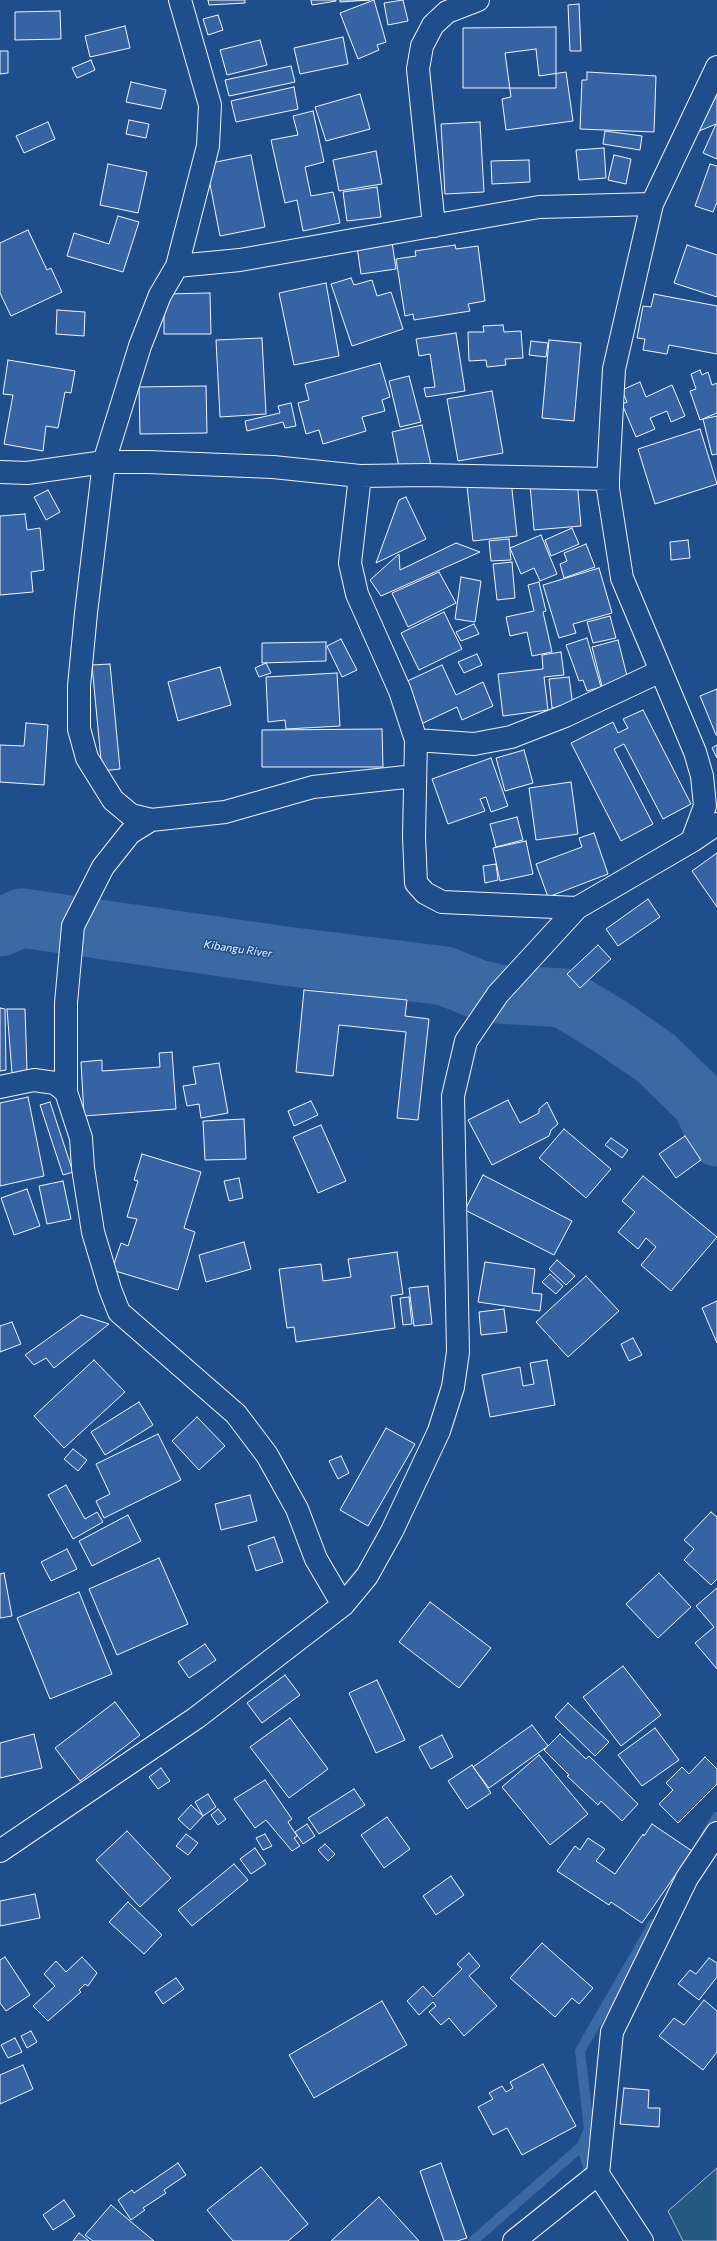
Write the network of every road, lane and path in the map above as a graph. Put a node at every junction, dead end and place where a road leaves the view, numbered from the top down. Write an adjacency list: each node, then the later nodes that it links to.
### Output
1 (180, 0): 6 (street)
2 (478, 0): 5 (street)
3 (717, 67): 4 (street)
4 (652, 204): 5 (street); 10 (street)
5 (434, 226): 6 (street)
6 (177, 266): 7 (street)
7 (104, 462): 8 (street); 9 (street); 14 (street)
8 (0, 472)
9 (360, 476): 10 (street); 12 (street)
10 (608, 478): 11 (street)
11 (661, 671): 12 (street); 16 (street)
12 (416, 740): 13 (street)
13 (416, 776): 14 (street); 17 (street)
14 (151, 820): 19 (street)
15 (717, 824): 16 (street)
16 (692, 841): 17 (street)
17 (577, 908): 20 (street)
18 (0, 1087): 19 (street)
19 (66, 1092): 20 (street)
20 (343, 1605): 22 (street)
21 (717, 1833): 23 (street)
22 (0, 1851)
23 (598, 2174): 24 (street); 25 (street)
24 (514, 2241)
25 (642, 2241)

